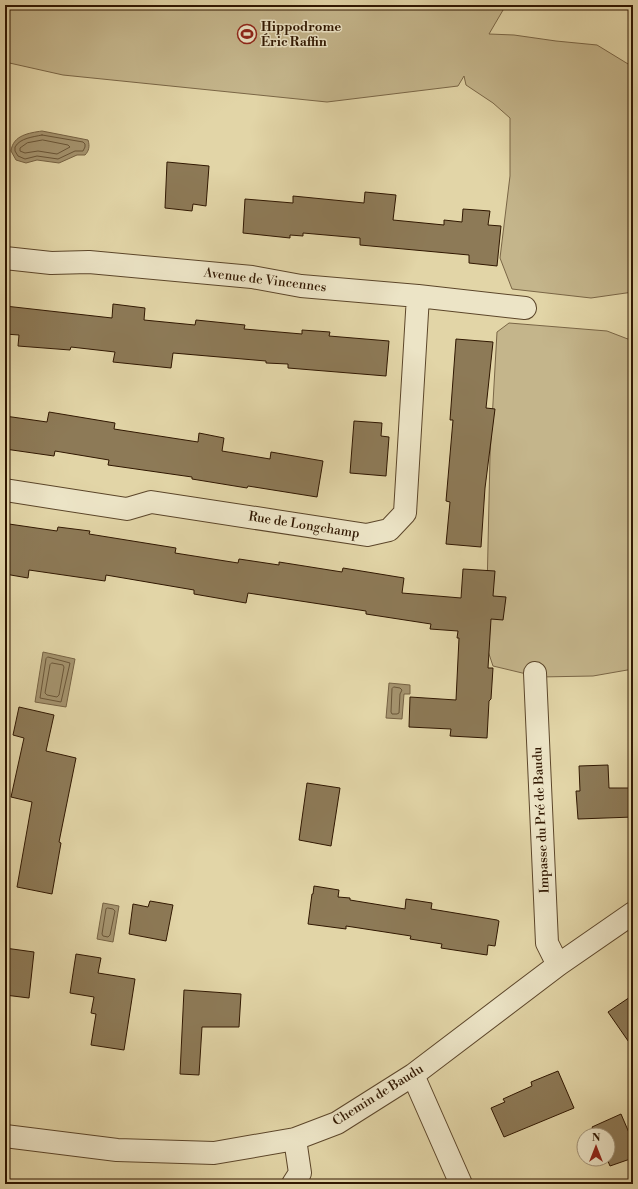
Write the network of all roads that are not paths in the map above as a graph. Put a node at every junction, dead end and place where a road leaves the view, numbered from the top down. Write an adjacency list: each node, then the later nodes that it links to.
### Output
1 (5, 258): 2 (street, Avenue de Vincennes)
2 (418, 296): 3 (street, Avenue de Vincennes); 4 (street, Rue de Longchamp)
3 (525, 308)
4 (5, 490)
5 (535, 672): 7 (street, Impasse du Pré de Baudu)
6 (633, 912): 7 (street, Chemin de Baudu)
7 (558, 965): 8 (street, Chemin de Baudu)
8 (413, 1075): 10 (street, Chemin de Baudu); 12 (street)
9 (5, 1136): 10 (street, Chemin de Baudu)
10 (295, 1139): 11 (street)
11 (293, 1184)
12 (460, 1184)

